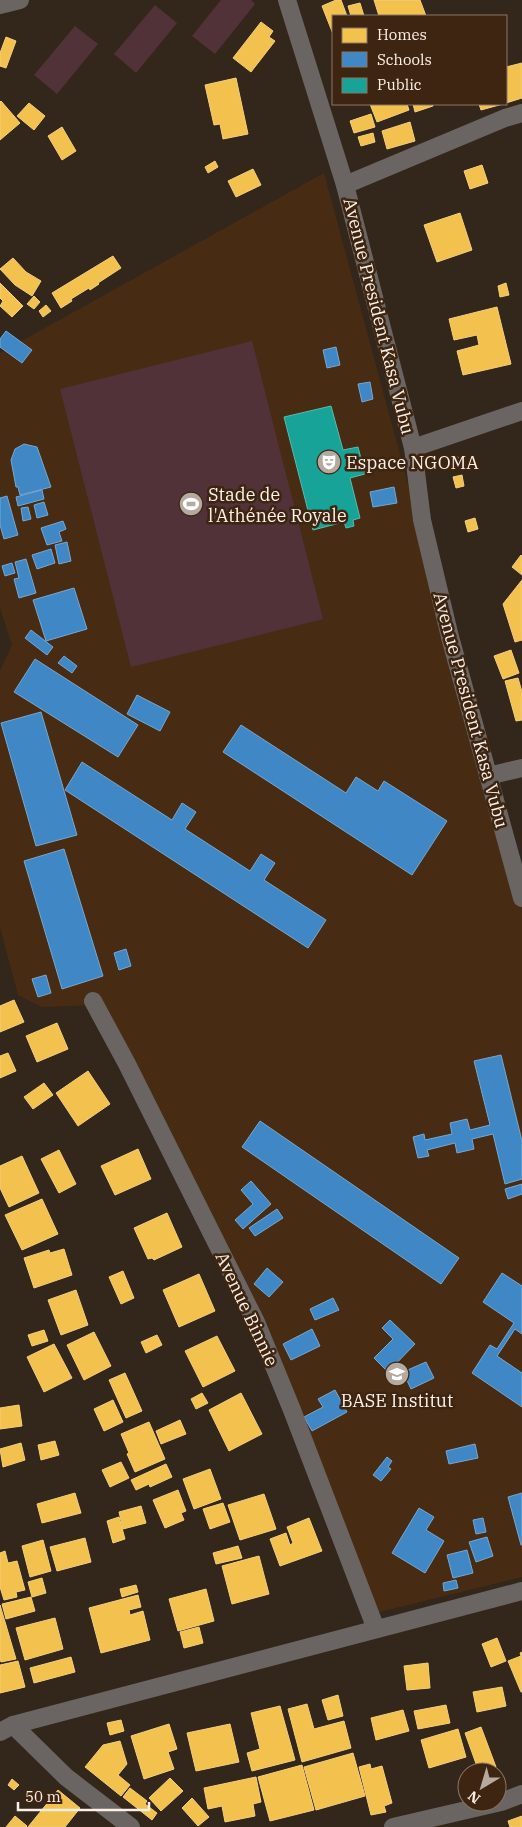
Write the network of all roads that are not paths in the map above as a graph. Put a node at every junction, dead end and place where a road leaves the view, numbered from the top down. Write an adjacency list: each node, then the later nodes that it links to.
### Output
1 (20, 0): 3 (street)
2 (287, 0): 5 (street, Avenue President Kasa Vubu)
3 (0, 5)
4 (522, 113): 5 (street)
5 (345, 185): 7 (street, Avenue President Kasa Vubu)
6 (522, 411): 7 (street)
7 (413, 448): 9 (street, Avenue President Kasa Vubu)
8 (522, 768): 9 (street)
9 (488, 776): 10 (street, Avenue President Kasa Vubu)
10 (522, 898)
11 (93, 1001): 13 (street, Avenue Binnie)
12 (522, 1591): 13 (street)
13 (376, 1628): 14 (street)
14 (7, 1729): 16 (street)
15 (522, 1794): 17 (street)
16 (131, 1827)
17 (393, 1827)

